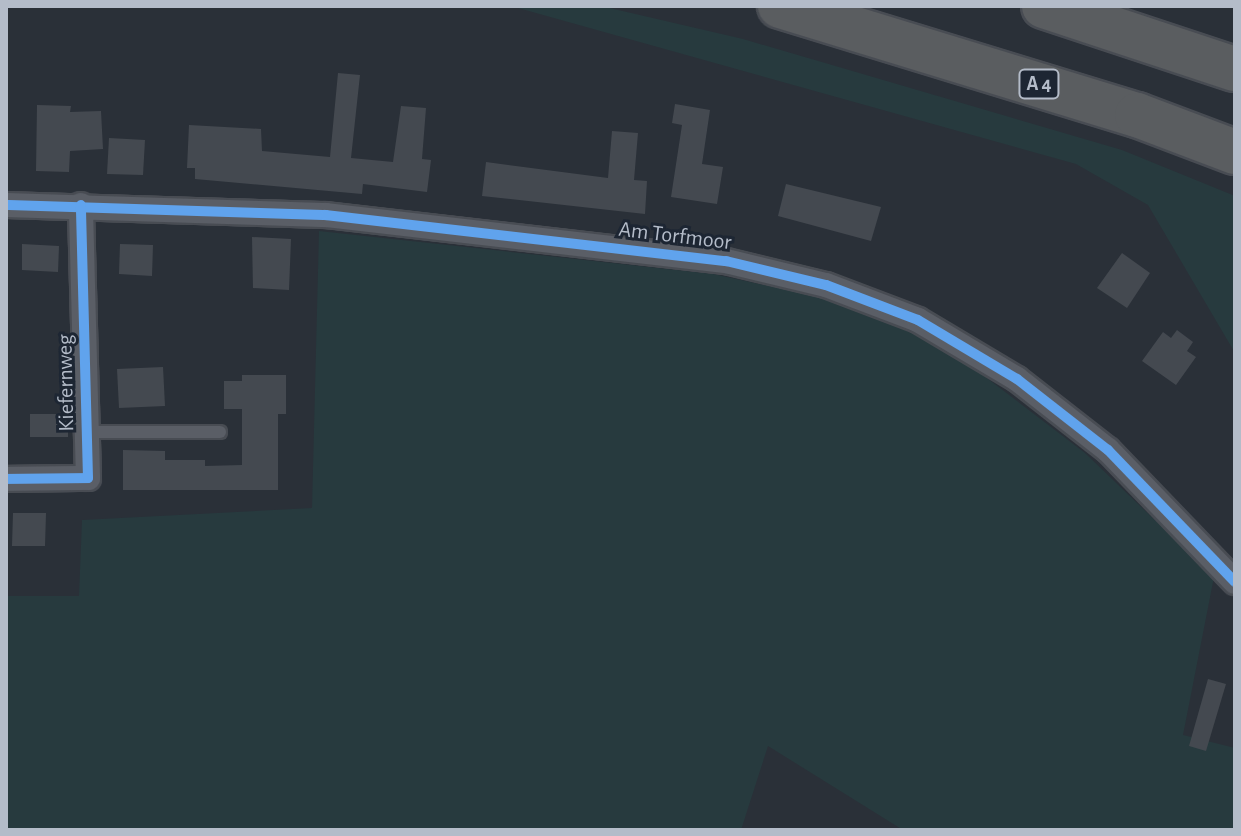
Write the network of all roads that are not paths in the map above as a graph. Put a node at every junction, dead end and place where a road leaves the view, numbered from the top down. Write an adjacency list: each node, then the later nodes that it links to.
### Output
1 (780, 6): 4 (highway, A 4)
2 (1044, 6): 3 (highway)
3 (1235, 69)
4 (1235, 152)
5 (6, 205): 6 (street, Am Torfmoor)
6 (81, 205): 7 (street, Kiefernweg); 10 (street, Am Torfmoor)
7 (87, 432): 8 (lane); 9 (street, Kiefernweg)
8 (220, 432)
9 (6, 479)
10 (1235, 582)

